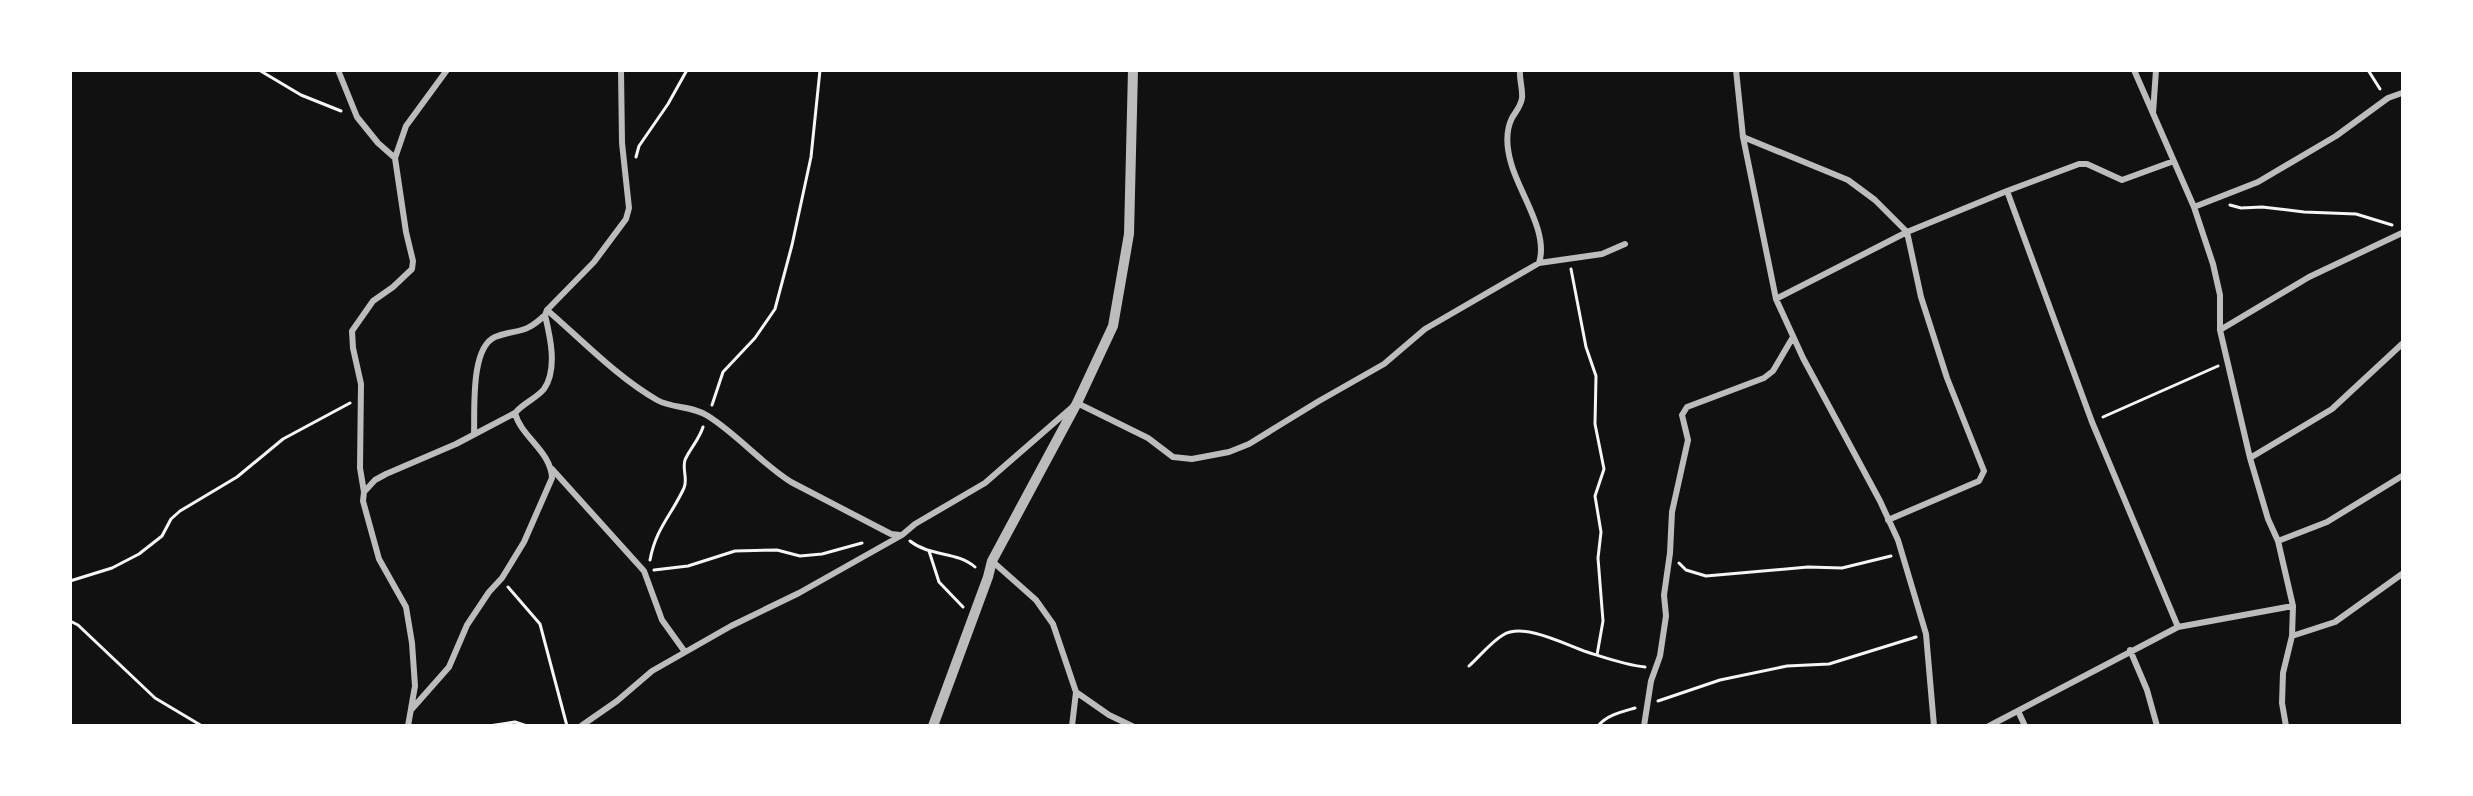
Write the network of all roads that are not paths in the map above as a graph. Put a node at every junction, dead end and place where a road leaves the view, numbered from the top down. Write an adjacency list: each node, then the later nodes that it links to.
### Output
1 (338, 70): 12 (street)
2 (447, 70): 12 (street)
3 (621, 70): 21 (street)
4 (1133, 70): 25 (street)
5 (1520, 70): 19 (street)
6 (1737, 70): 11 (street)
7 (2134, 70): 10 (street)
8 (2156, 70): 10 (street)
9 (2403, 93): 15 (street)
10 (2153, 113): 13 (street)
11 (1743, 137): 16 (street); 20 (street)
12 (394, 158): 31 (street)
13 (2174, 161): 14 (street); 15 (street)
14 (2007, 190): 16 (street); 38 (street)
15 (2194, 207): 22 (street)
16 (1907, 232): 20 (street); 32 (street)
17 (2403, 233): 22 (street)
18 (1624, 244): 19 (street)
19 (1539, 263): 25 (street)
20 (1776, 299): 23 (street)
21 (546, 312): 26 (street); 27 (street); 33 (street)
22 (2220, 330): 28 (street)
23 (1793, 337): 32 (street); 50 (street)
24 (2403, 344): 28 (street)
25 (1077, 403): 33 (street); 35 (street)
26 (515, 413): 27 (street); 29 (street)
27 (474, 434): 31 (street)
28 (2250, 458): 34 (street)
29 (552, 468): 41 (street); 43 (street)
30 (2403, 476): 34 (street)
31 (364, 492): 43 (street)
32 (1888, 520): 51 (street)
33 (902, 535): 41 (street)
34 (2278, 541): 37 (street)
35 (992, 561): 42 (street); 47 (street)
36 (2403, 574): 39 (street)
37 (2293, 606): 38 (street); 39 (street)
38 (2178, 627): 40 (street)
39 (2292, 636): 55 (street)
40 (2130, 650): 44 (street); 54 (street)
41 (685, 652): 46 (street)
42 (1076, 692): 48 (street); 49 (street)
43 (411, 710): 45 (street)
44 (2018, 711): 52 (street); 53 (street)
45 (408, 726)
46 (581, 726)
47 (933, 726)
48 (1072, 726)
49 (1132, 726)
50 (1644, 726)
51 (1934, 726)
52 (1989, 726)
53 (2025, 726)
54 (2157, 726)
55 (2286, 726)

